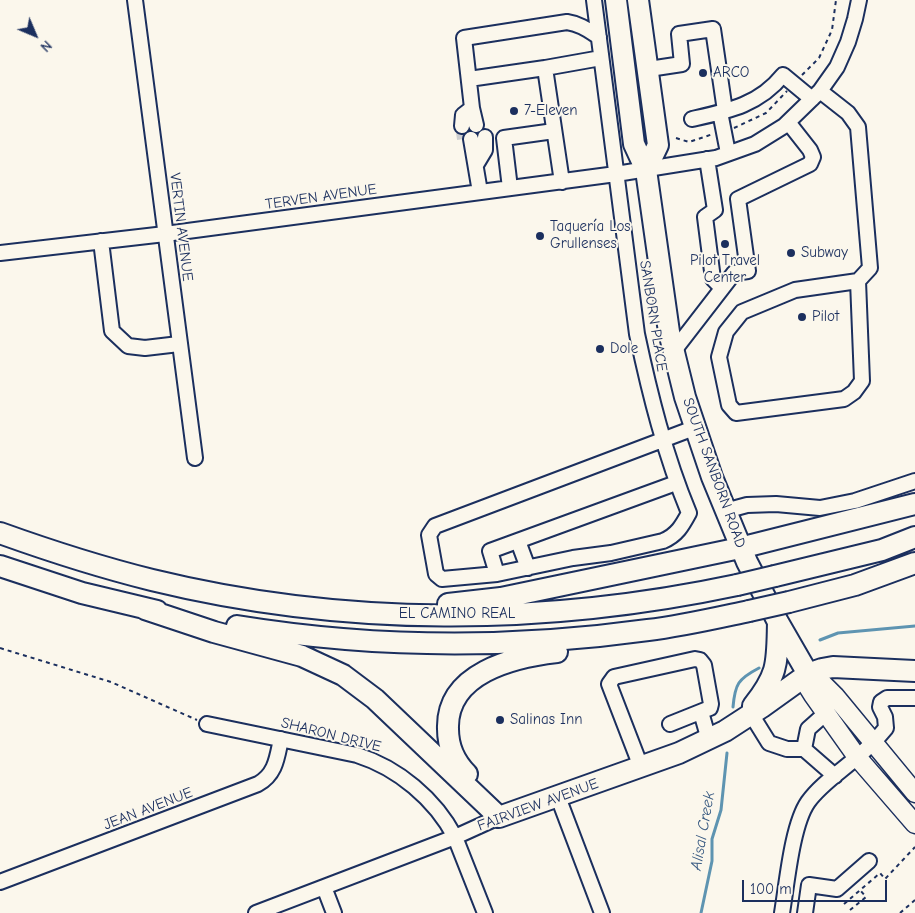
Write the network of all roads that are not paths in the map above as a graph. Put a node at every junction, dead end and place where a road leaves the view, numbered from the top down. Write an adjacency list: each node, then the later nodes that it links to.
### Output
1 (135, 0): 28 (street, VERTIN AVENUE)
2 (594, 0): 6 (street, SANBORN PLACE)
3 (616, 0): 21 (highway, SOUTH SANBORN ROAD)
4 (638, 0): 9 (highway)
5 (859, 0): 11 (street, TERVEN AVENUE)
6 (599, 37): 7 (street, SANBORN PLACE); 10 (street)
7 (601, 58): 8 (street); 22 (street, SANBORN PLACE)
8 (545, 68): 10 (street); 16 (street)
9 (649, 68): 13 (street); 21 (highway)
10 (469, 79): 12 (street)
11 (816, 95): 13 (street); 15 (street, TERVEN AVENUE); 31 (street)
12 (472, 108): 17 (street); 17 (street)
13 (723, 112): 14 (street); 18 (street)
14 (692, 118)
15 (788, 122): 18 (street, TERVEN AVENUE); 26 (street)
16 (554, 131): 23 (street); 24 (street)
17 (474, 132): 20 (street); 20 (street)
18 (728, 154): 19 (street, TERVEN AVENUE)
19 (707, 159): 21 (street, TERVEN AVENUE); 27 (street)
20 (476, 165): 25 (street)
21 (646, 170): 22 (street, TERVEN AVENUE); 34 (highway, SOUTH SANBORN ROAD)
22 (616, 174): 23 (street, TERVEN AVENUE); 36 (street, SANBORN PLACE)
23 (562, 182): 24 (street, TERVEN AVENUE)
24 (510, 188): 25 (street, TERVEN AVENUE)
25 (480, 192): 28 (street, TERVEN AVENUE)
26 (738, 199): 27 (street); 32 (street)
27 (715, 210): 32 (street)
28 (165, 234): 29 (street, TERVEN AVENUE); 33 (street, VERTIN AVENUE)
29 (101, 241): 30 (street, TERVEN AVENUE); 33 (street)
30 (0, 253)
31 (858, 281): 31 (street)
32 (722, 288): 34 (street)
33 (179, 344): 37 (street, VERTIN AVENUE)
34 (673, 352): 35 (highway, SOUTH SANBORN ROAD)
35 (694, 428): 36 (street); 41 (highway, SOUTH SANBORN ROAD)
36 (663, 440): 39 (street, SANBORN PLACE); 49 (street)
37 (195, 458)
38 (915, 481): 41 (street)
39 (676, 483): 44 (street); 48 (street, SANBORN PLACE)
40 (915, 504): 45 (highway)
41 (725, 511): 45 (highway, SOUTH SANBORN ROAD)
42 (0, 533): 52 (highway, EL CAMINO REAL)
43 (915, 538): 52 (highway, EL CAMINO REAL, bridge)
44 (518, 541): 48 (street); 49 (street)
45 (740, 548): 52 (highway); 54 (highway, SOUTH SANBORN ROAD)
46 (915, 563): 51 (highway, EL CAMINO REAL)
47 (0, 566): 53 (highway, EL CAMINO REAL)
48 (528, 568): 49 (street)
49 (497, 574)
50 (915, 575): 51 (highway)
51 (855, 585): 55 (highway, EL CAMINO REAL, bridge)
52 (275, 603)
53 (145, 609): 55 (highway, EL CAMINO REAL); 74 (highway)
54 (778, 622): 57 (highway, SOUTH SANBORN ROAD); 61 (highway)
55 (650, 630): 73 (highway)
56 (915, 671): 57 (highway, FAIRVIEW AVENUE)
57 (808, 674): 60 (main road, SOUTH SANBORN ROAD); 61 (highway, FAIRVIEW AVENUE); 66 (main road, SOUTH SANBORN ROAD)
58 (915, 698): 66 (street)
59 (701, 712): 63 (street); 65 (street); 69 (street)
60 (826, 714): 67 (street); 68 (main road, SOUTH SANBORN ROAD)
61 (747, 717): 65 (highway, FAIRVIEW AVENUE); 67 (street)
62 (208, 724): 64 (street, SHARON DRIVE)
63 (670, 724)
64 (281, 739): 76 (street, SHARON DRIVE); 79 (street, JEAN AVENUE)
65 (709, 740): 69 (highway, FAIRVIEW AVENUE)
66 (873, 743): 68 (street); 71 (main road, SOUTH SANBORN ROAD)
67 (804, 750): 70 (street)
68 (857, 757): 70 (street); 75 (main road, SOUTH SANBORN ROAD)
69 (641, 767): 72 (highway, FAIRVIEW AVENUE)
70 (835, 776): 78 (street)
71 (915, 792)
72 (558, 797): 73 (highway, FAIRVIEW AVENUE); 85 (street)
73 (531, 806): 74 (highway, FAIRVIEW AVENUE)
74 (499, 817): 76 (street, FAIRVIEW AVENUE)
75 (915, 824)
76 (455, 837): 81 (street, FAIRVIEW AVENUE); 84 (street, SHARON DRIVE)
77 (869, 861): 80 (street)
78 (788, 881): 80 (street); 86 (street)
79 (0, 882)
80 (809, 885): 87 (street)
81 (324, 887): 82 (street, FAIRVIEW AVENUE); 83 (street)
82 (256, 913)
83 (334, 913)
84 (484, 913)
85 (602, 913)
86 (782, 913)
87 (805, 913)

